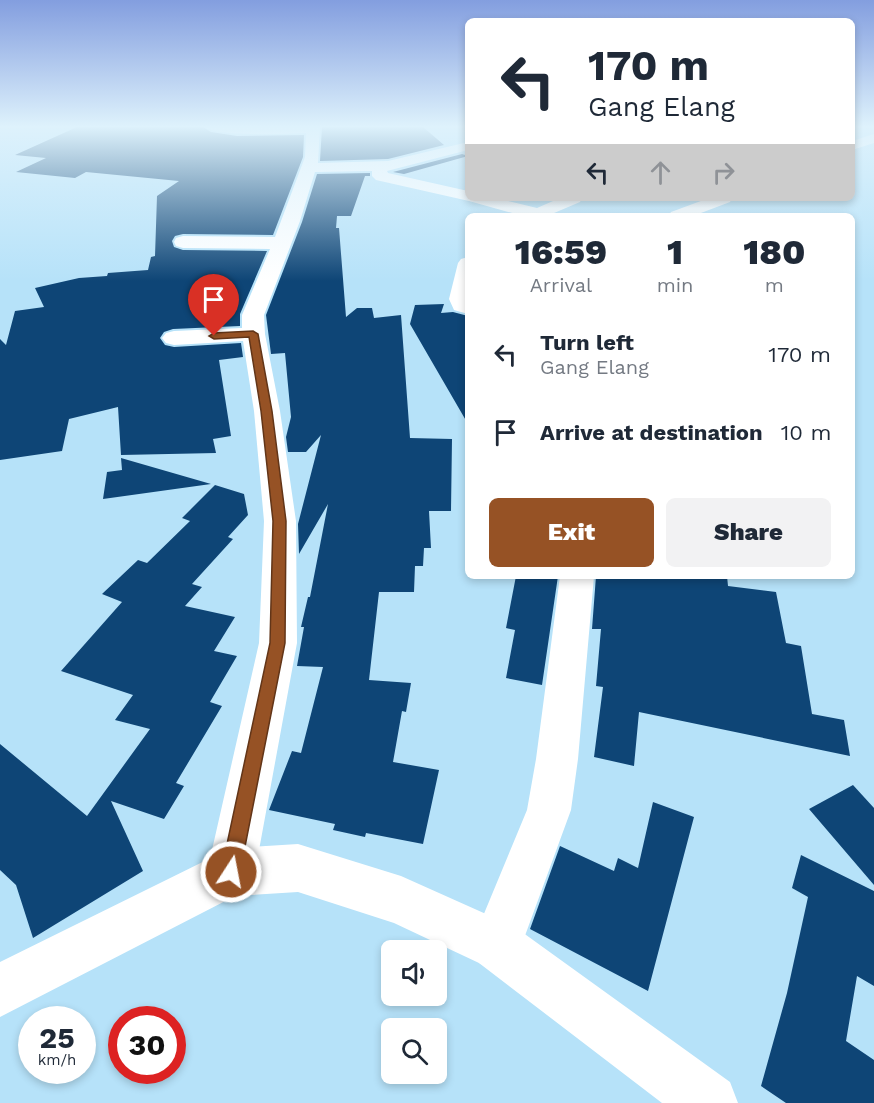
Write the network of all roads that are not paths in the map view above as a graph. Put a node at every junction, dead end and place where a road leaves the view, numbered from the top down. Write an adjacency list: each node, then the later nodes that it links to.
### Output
1 (305, 178): 11 (street)
2 (389, 178): 3 (street)
3 (465, 195)
4 (486, 201): 7 (street)
5 (566, 201): 8 (street)
6 (716, 201): 9 (street)
7 (530, 213)
8 (536, 213)
9 (684, 213)
10 (183, 242): 11 (street)
11 (281, 243): 14 (street)
12 (465, 276): 13 (street)
13 (465, 306)
14 (253, 334): 15 (street); 17 (street)
15 (174, 338)
16 (577, 579): 18 (street)
17 (231, 872): 18 (street); 19 (street)
18 (496, 945): 20 (street)
19 (0, 990)
20 (709, 1103)

